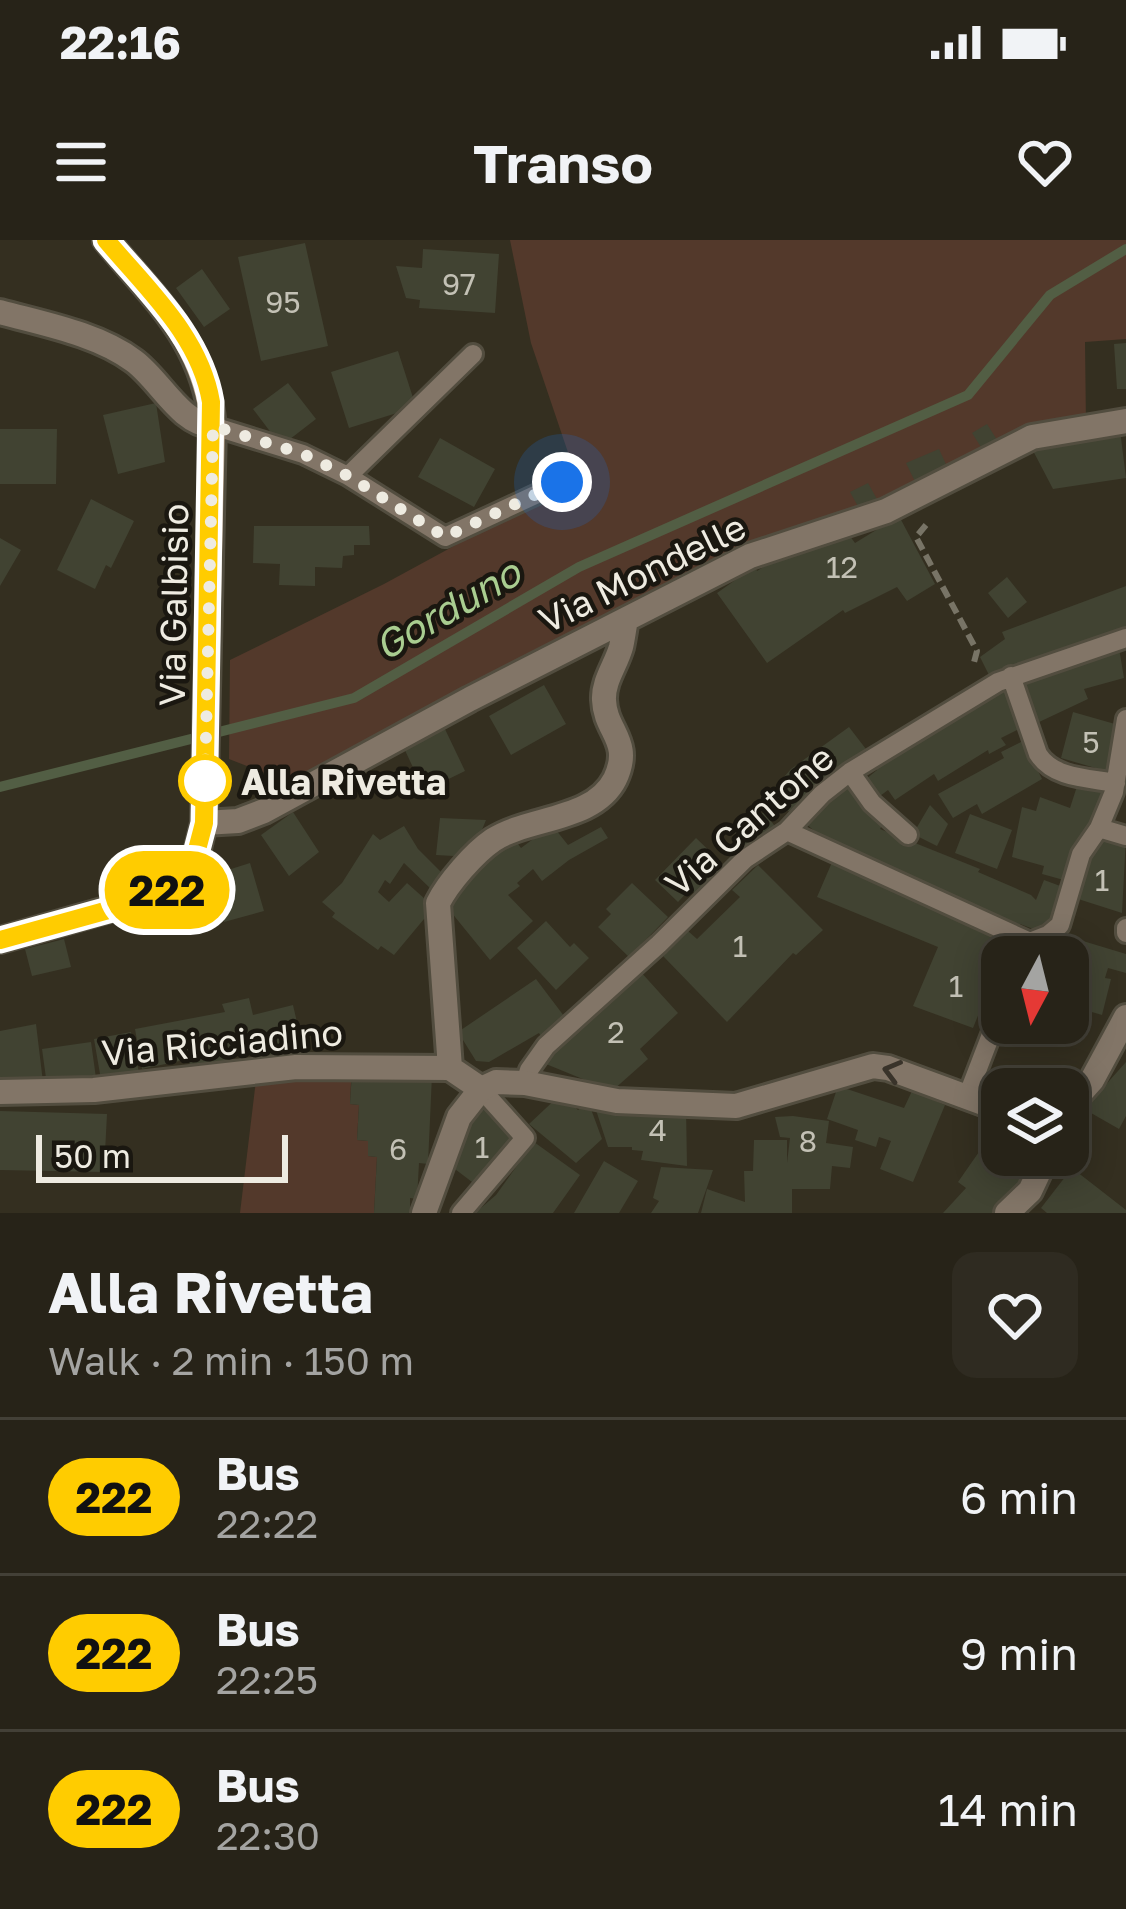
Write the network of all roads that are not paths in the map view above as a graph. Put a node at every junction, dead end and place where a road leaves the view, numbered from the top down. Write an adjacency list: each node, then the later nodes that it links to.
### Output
1 (106, 240): 5 (street, Via Galbisio)
2 (0, 312): 5 (street)
3 (473, 354): 6 (lane)
4 (1126, 421): 8 (street, Via Mondelle)
5 (213, 426): 6 (lane); 14 (street, Via Galbisio)
6 (348, 476): 7 (lane)
7 (562, 482)
8 (626, 620): 14 (street, Via Mondelle); 24 (street)
9 (1126, 638): 10 (lane, Via Cantone)
10 (1011, 676): 12 (lane, Via Cantone); 13 (lane)
11 (1126, 719): 13 (lane)
12 (850, 772): 16 (lane, Via Cantone); 17 (lane)
13 (1116, 783): 15 (lane)
14 (204, 816): 21 (street, Via Galbisio)
15 (1099, 828): 18 (lane); 20 (lane)
16 (787, 831): 19 (lane); 25 (lane, Via Cantone)
17 (908, 836)
18 (1126, 836)
19 (1000, 936)
20 (1046, 936)
21 (0, 940)
22 (1126, 1017): 26 (street)
23 (987, 1044): 29 (lane)
24 (451, 1068): 27 (street); 28 (street, Via Ricciadino)
25 (525, 1083): 27 (street); 29 (street, one-way to 25)
26 (1089, 1083)
27 (481, 1089): 32 (street); 33 (lane)
28 (0, 1092)
29 (967, 1097): 30 (street)
30 (981, 1102)
31 (1037, 1176): 34 (street)
32 (424, 1213)
33 (460, 1213)
34 (1007, 1213)

